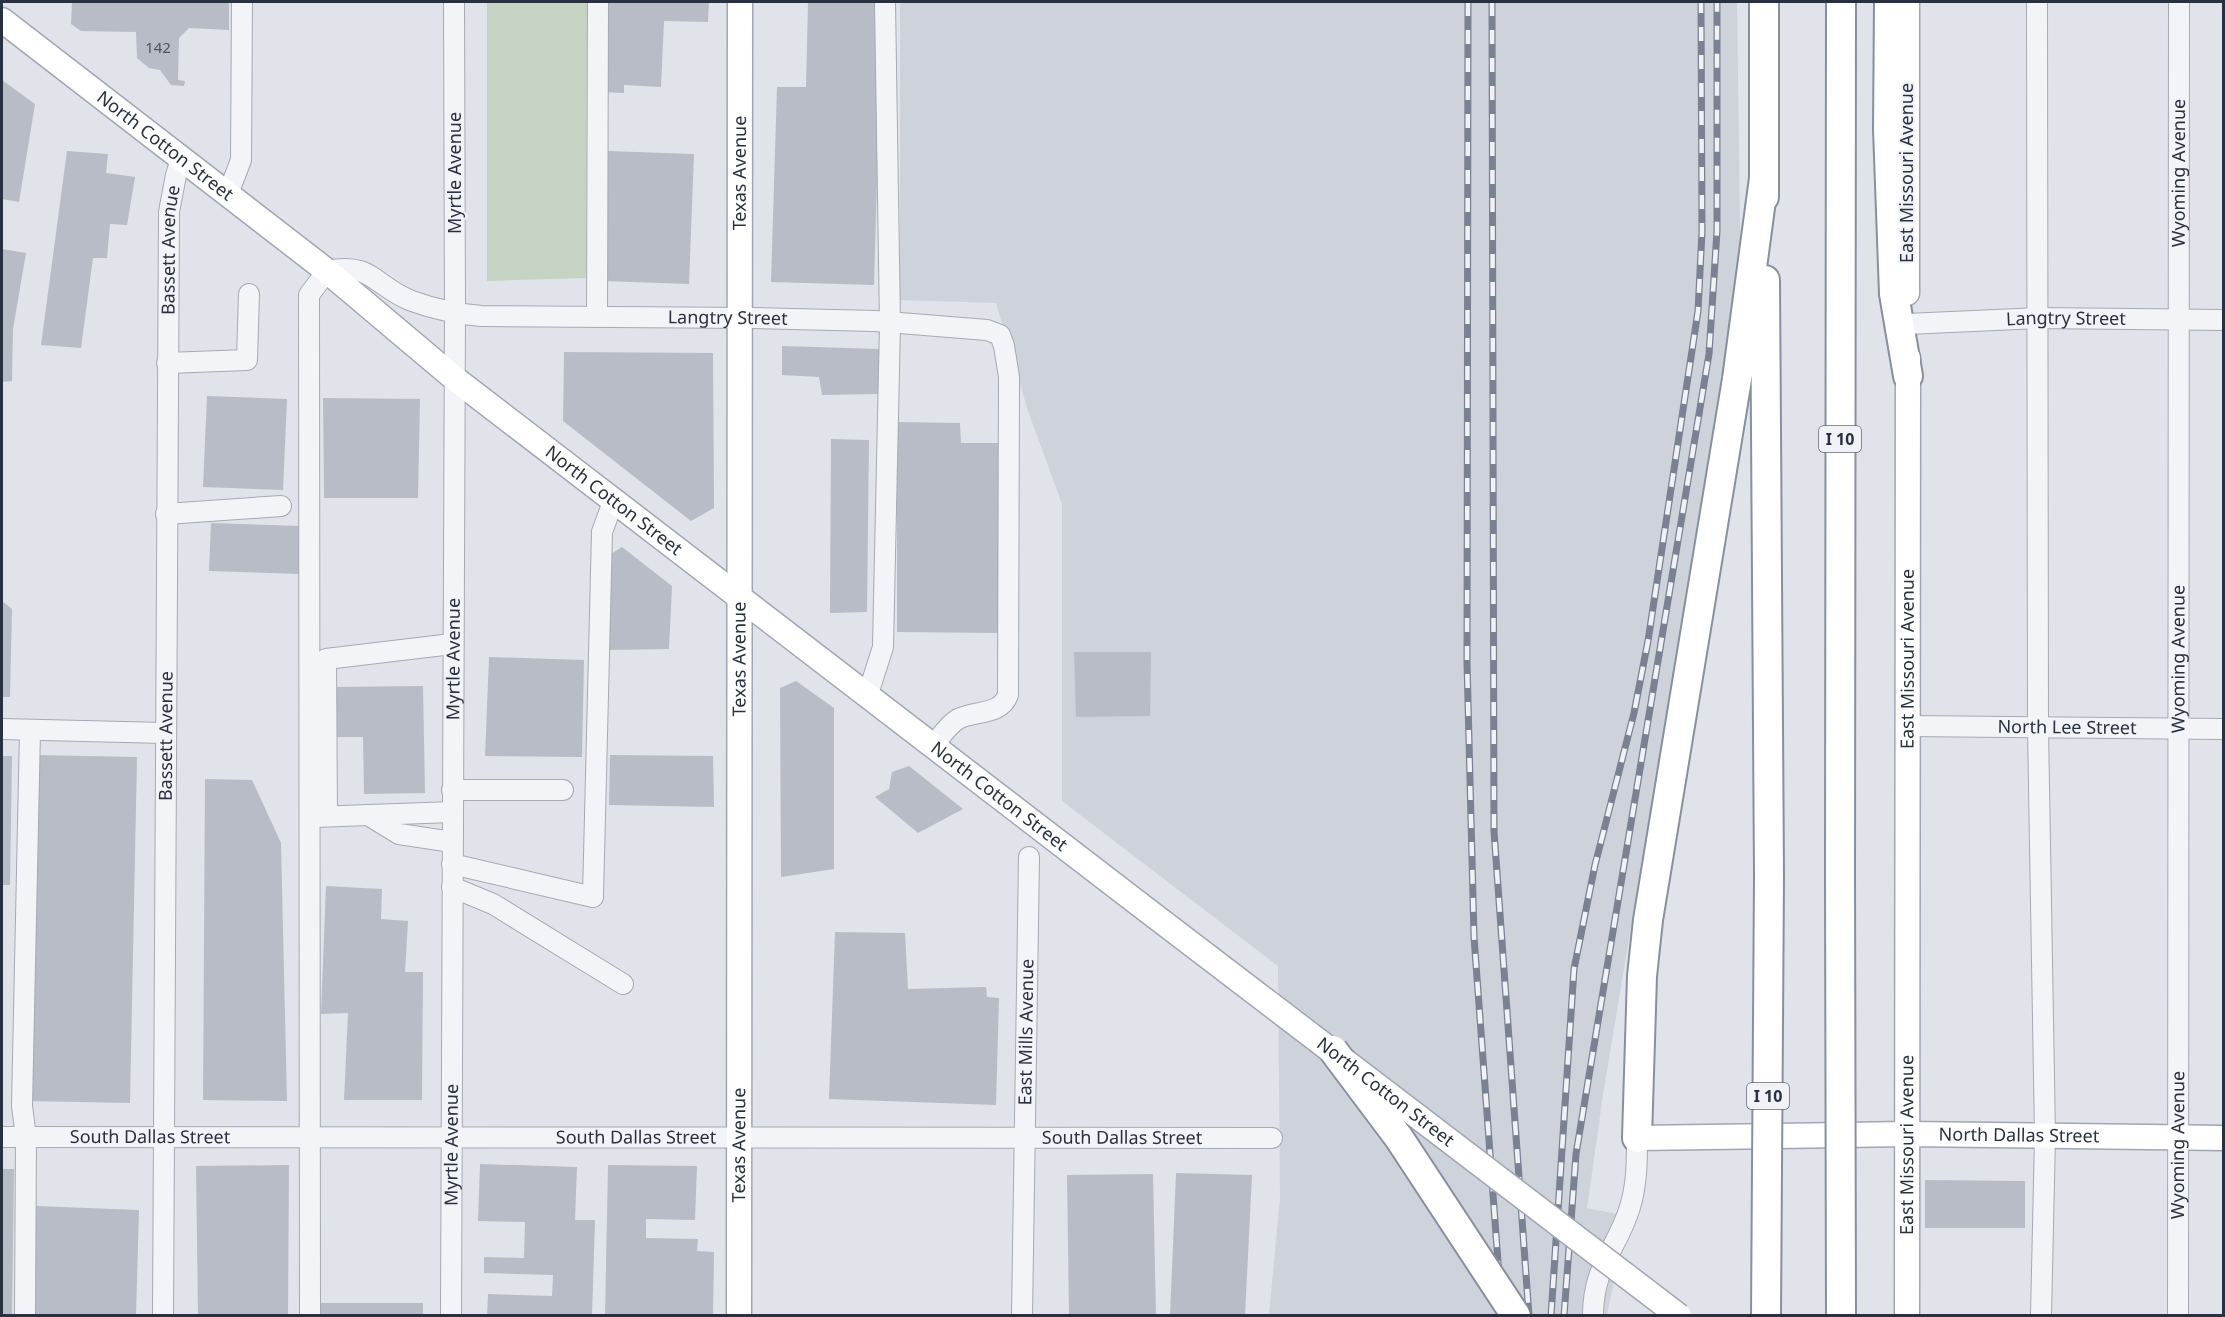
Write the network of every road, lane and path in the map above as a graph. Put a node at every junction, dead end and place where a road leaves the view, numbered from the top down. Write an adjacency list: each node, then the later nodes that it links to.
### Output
1 (242, 2): 15 (street)
2 (454, 2): 18 (street, Myrtle Avenue)
3 (598, 2): 19 (street)
4 (740, 2): 20 (main road, Texas Avenue)
5 (885, 2): 24 (street)
6 (1764, 2): 14 (highway, I 10)
7 (1840, 2): 77 (highway, I 10, bridge)
8 (1889, 2): 27 (highway)
9 (1907, 2): 25 (main road, East Missouri Avenue)
10 (2037, 2): 21 (street)
11 (2179, 2): 22 (street, Wyoming Avenue)
12 (2, 20): 13 (main road, North Cotton Street)
13 (182, 157): 15 (main road, North Cotton Street); 26 (street, Bassett Avenue)
14 (1764, 178): 63 (highway); 76 (highway, I 10, bridge)
15 (228, 194): 16 (main road, North Cotton Street)
16 (327, 271): 18 (street); 28 (main road, North Cotton Street); 47 (street)
17 (249, 294): 26 (street)
18 (455, 313): 19 (street, Langtry Street); 28 (street, Myrtle Avenue)
19 (597, 318): 20 (street, Langtry Street)
20 (739, 318): 24 (street, Langtry Street); 32 (main road, Texas Avenue)
21 (2038, 318): 22 (street, Langtry Street); 25 (street, Langtry Street); 37 (street)
22 (2178, 320): 23 (street, Langtry Street); 36 (street, Wyoming Avenue)
23 (2223, 320)
24 (890, 324): 34 (street); 42 (street, Langtry Street)
25 (1907, 324): 27 (main road, East Missouri Avenue)
26 (167, 363): 31 (street, Bassett Avenue)
27 (1908, 376): 35 (main road, East Missouri Avenue)
28 (454, 378): 29 (main road, North Cotton Street); 33 (street, Myrtle Avenue)
29 (613, 502): 32 (main road, North Cotton Street); 50 (street)
30 (282, 506): 31 (street)
31 (166, 514): 41 (street, Bassett Avenue)
32 (739, 599): 34 (main road, North Cotton Street); 61 (main road, Texas Avenue)
33 (452, 644): 43 (street, Myrtle Avenue); 47 (street)
34 (868, 694): 42 (main road, North Cotton Street)
35 (1909, 726): 37 (street, North Lee Street); 54 (main road, East Missouri Avenue)
36 (2177, 727): 37 (street, North Lee Street); 39 (street, North Lee Street); 64 (street, Wyoming Avenue)
37 (2038, 728): 55 (street)
38 (2, 729): 40 (street)
39 (2223, 729)
40 (30, 730): 41 (street); 57 (street)
41 (165, 733): 60 (street, Bassett Avenue)
42 (934, 745): 53 (main road, North Cotton Street, bridge)
43 (452, 790): 44 (street); 45 (street, Myrtle Avenue)
44 (563, 790)
45 (453, 812): 46 (street); 48 (street, Myrtle Avenue)
46 (368, 815): 47 (street); 48 (street)
47 (318, 817): 58 (street)
48 (452, 842): 50 (street, Myrtle Avenue)
49 (1029, 857): 66 (street, East Mills Avenue)
50 (452, 864): 51 (street, Myrtle Avenue)
51 (452, 887): 52 (street); 59 (street, Myrtle Avenue)
52 (623, 984)
53 (1333, 1050): 73 (highway, bridge); 75 (main road, North Cotton Street, bridge)
54 (1907, 1134): 55 (main road, North Dallas Street); 63 (main road, North Dallas Street); 78 (main road, East Missouri Avenue)
55 (2045, 1136): 64 (main road, North Dallas Street); 79 (street)
56 (2, 1137): 57 (street, South Dallas Street)
57 (26, 1137): 60 (street, South Dallas Street); 67 (street)
58 (308, 1137): 59 (street, South Dallas Street); 60 (street, South Dallas Street); 69 (street)
59 (452, 1137): 61 (street, South Dallas Street); 70 (street, Myrtle Avenue)
60 (164, 1138): 68 (street, Bassett Avenue)
61 (739, 1138): 66 (street, South Dallas Street); 71 (main road, Texas Avenue)
62 (1272, 1138): 66 (street, South Dallas Street)
63 (1637, 1138): 74 (street)
64 (2178, 1138): 65 (main road, North Dallas Street); 80 (street, Wyoming Avenue)
65 (2223, 1138)
66 (1024, 1139): 72 (street, East Mills Avenue)
67 (25, 1316)
68 (164, 1316)
69 (310, 1316)
70 (451, 1316)
71 (739, 1316)
72 (1022, 1316)
73 (1516, 1316)
74 (1593, 1316)
75 (1679, 1316)
76 (1766, 1316)
77 (1841, 1316)
78 (1907, 1316)
79 (2041, 1316)
80 (2178, 1316)

